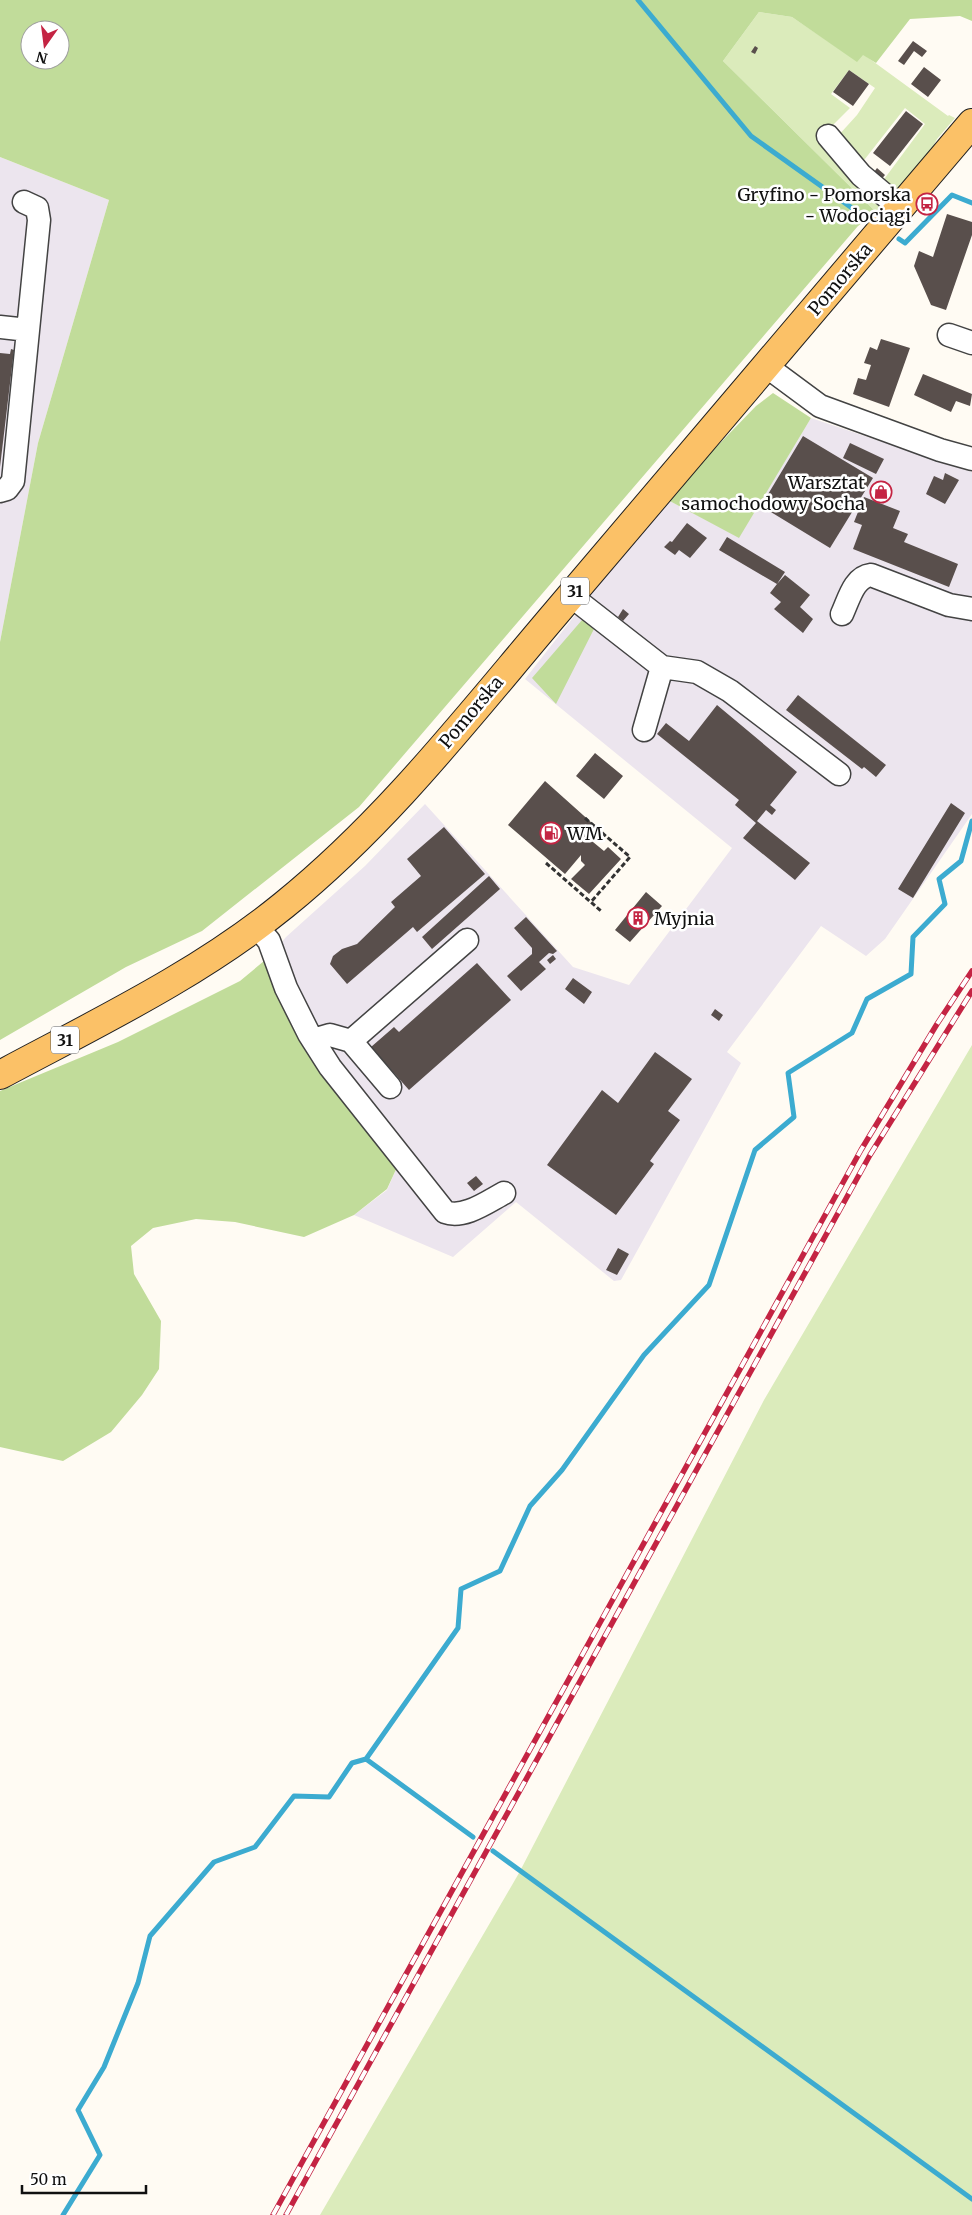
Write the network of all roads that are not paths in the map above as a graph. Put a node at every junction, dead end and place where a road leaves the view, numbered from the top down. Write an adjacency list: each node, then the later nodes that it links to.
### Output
1 (972, 123): 4 (main road, Pomorska / 31)
2 (828, 136): 4 (street)
3 (24, 202): 6 (street)
4 (900, 208): 9 (main road, Pomorska / 31)
5 (0, 327): 6 (street)
6 (28, 330): 11 (street)
7 (949, 335): 8 (street)
8 (972, 344)
9 (766, 366): 10 (street); 12 (main road, Pomorska / 31)
10 (972, 460)
11 (0, 491)
12 (571, 596): 15 (street); 18 (main road, Pomorska / 31)
13 (972, 609): 14 (street)
14 (842, 614)
15 (662, 667): 16 (street); 17 (street)
16 (644, 730)
17 (839, 774)
18 (256, 926): 20 (street); 22 (main road, Pomorska / 31)
19 (467, 940): 21 (street)
20 (313, 1040): 21 (street); 24 (street)
21 (351, 1041): 23 (street)
22 (0, 1076)
23 (390, 1087)
24 (504, 1193)

